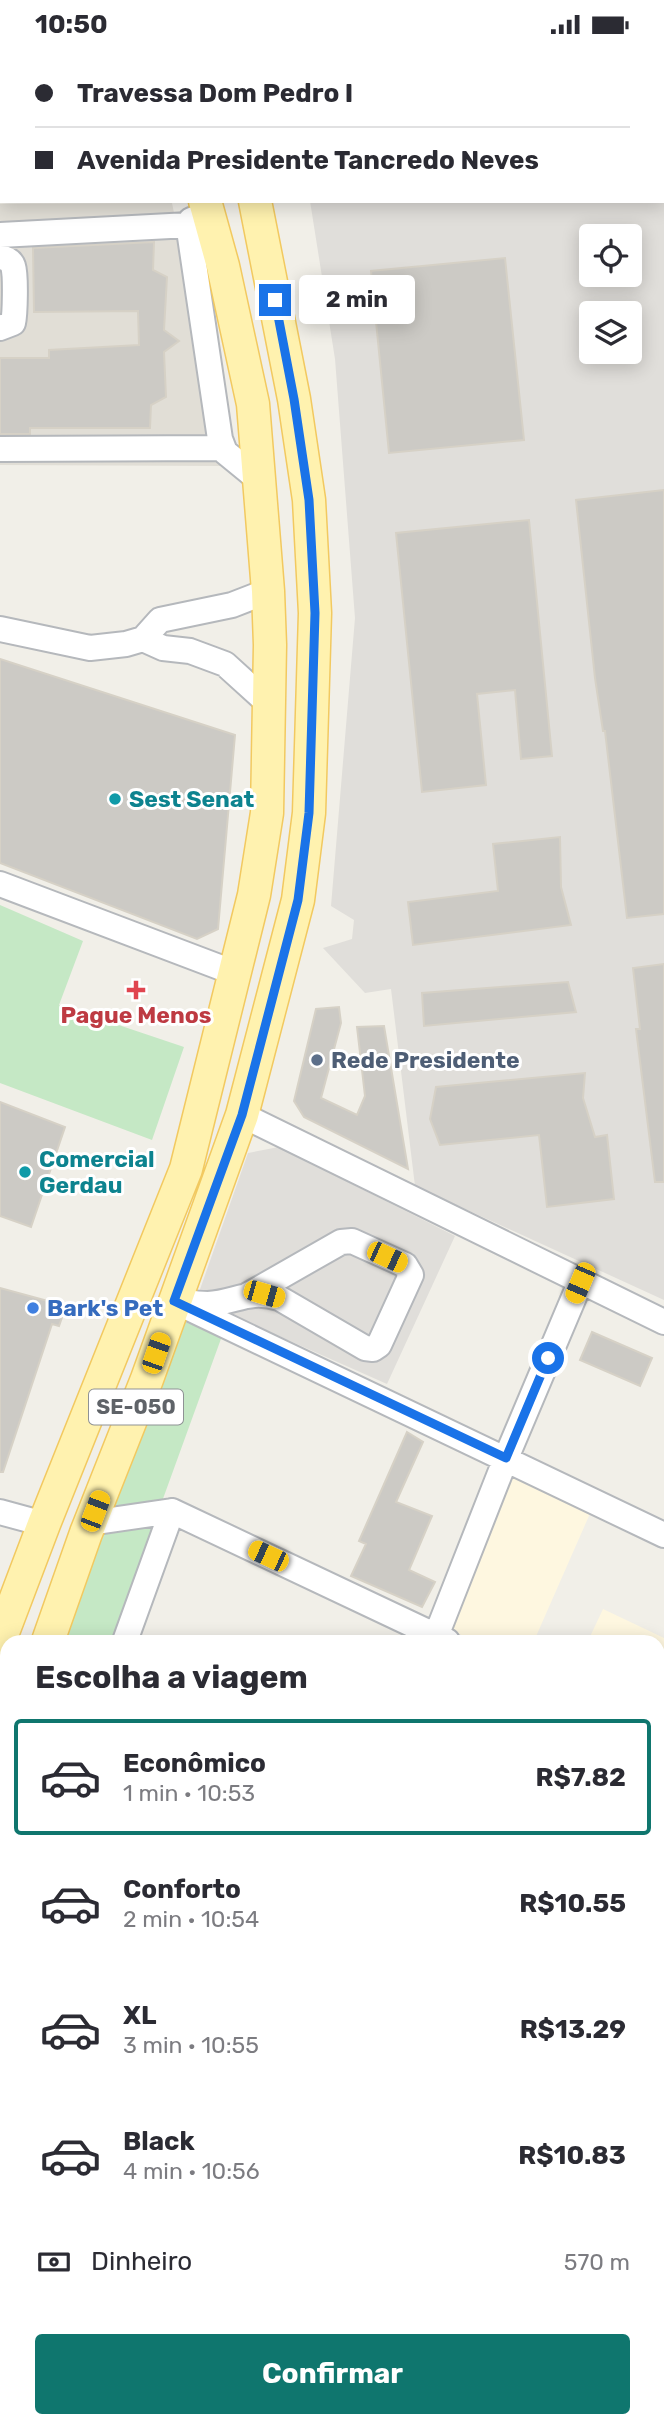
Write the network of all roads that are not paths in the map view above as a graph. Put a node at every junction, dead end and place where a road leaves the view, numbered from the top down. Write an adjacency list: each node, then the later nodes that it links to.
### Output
1 (256, 203): 16 (main road, SE-050)
2 (201, 213): 3 (street); 7 (street); 9 (main road, SE-050)
3 (0, 235)
4 (0, 257): 5 (street)
5 (7, 297): 6 (street)
6 (0, 328)
7 (223, 448): 8 (street); 9 (street)
8 (0, 449)
9 (258, 479): 10 (main road, SE-050)
10 (268, 591): 12 (street); 13 (main road, SE-050)
11 (0, 629): 12 (street)
12 (143, 639): 13 (street)
13 (268, 702): 15 (main road, SE-050)
14 (0, 884): 15 (street)
15 (235, 973): 25 (main road, SE-050)
16 (242, 1115): 17 (street); 19 (main road, SE-050)
17 (580, 1283): 20 (street); 21 (street)
18 (248, 1295): 18 (street); 19 (street)
19 (174, 1301): 21 (street); 24 (main road, SE-050)
20 (664, 1322)
21 (506, 1458): 26 (street); 31 (street)
22 (172, 1511): 24 (street); 29 (street); 30 (street)
23 (0, 1512): 25 (street)
24 (93, 1517): 25 (main road); 28 (main road, SE-050)
25 (41, 1533): 27 (main road, SE-050)
26 (664, 1535)
27 (2, 1635)
28 (50, 1635)
29 (126, 1635)
30 (433, 1635)
31 (442, 1635)

